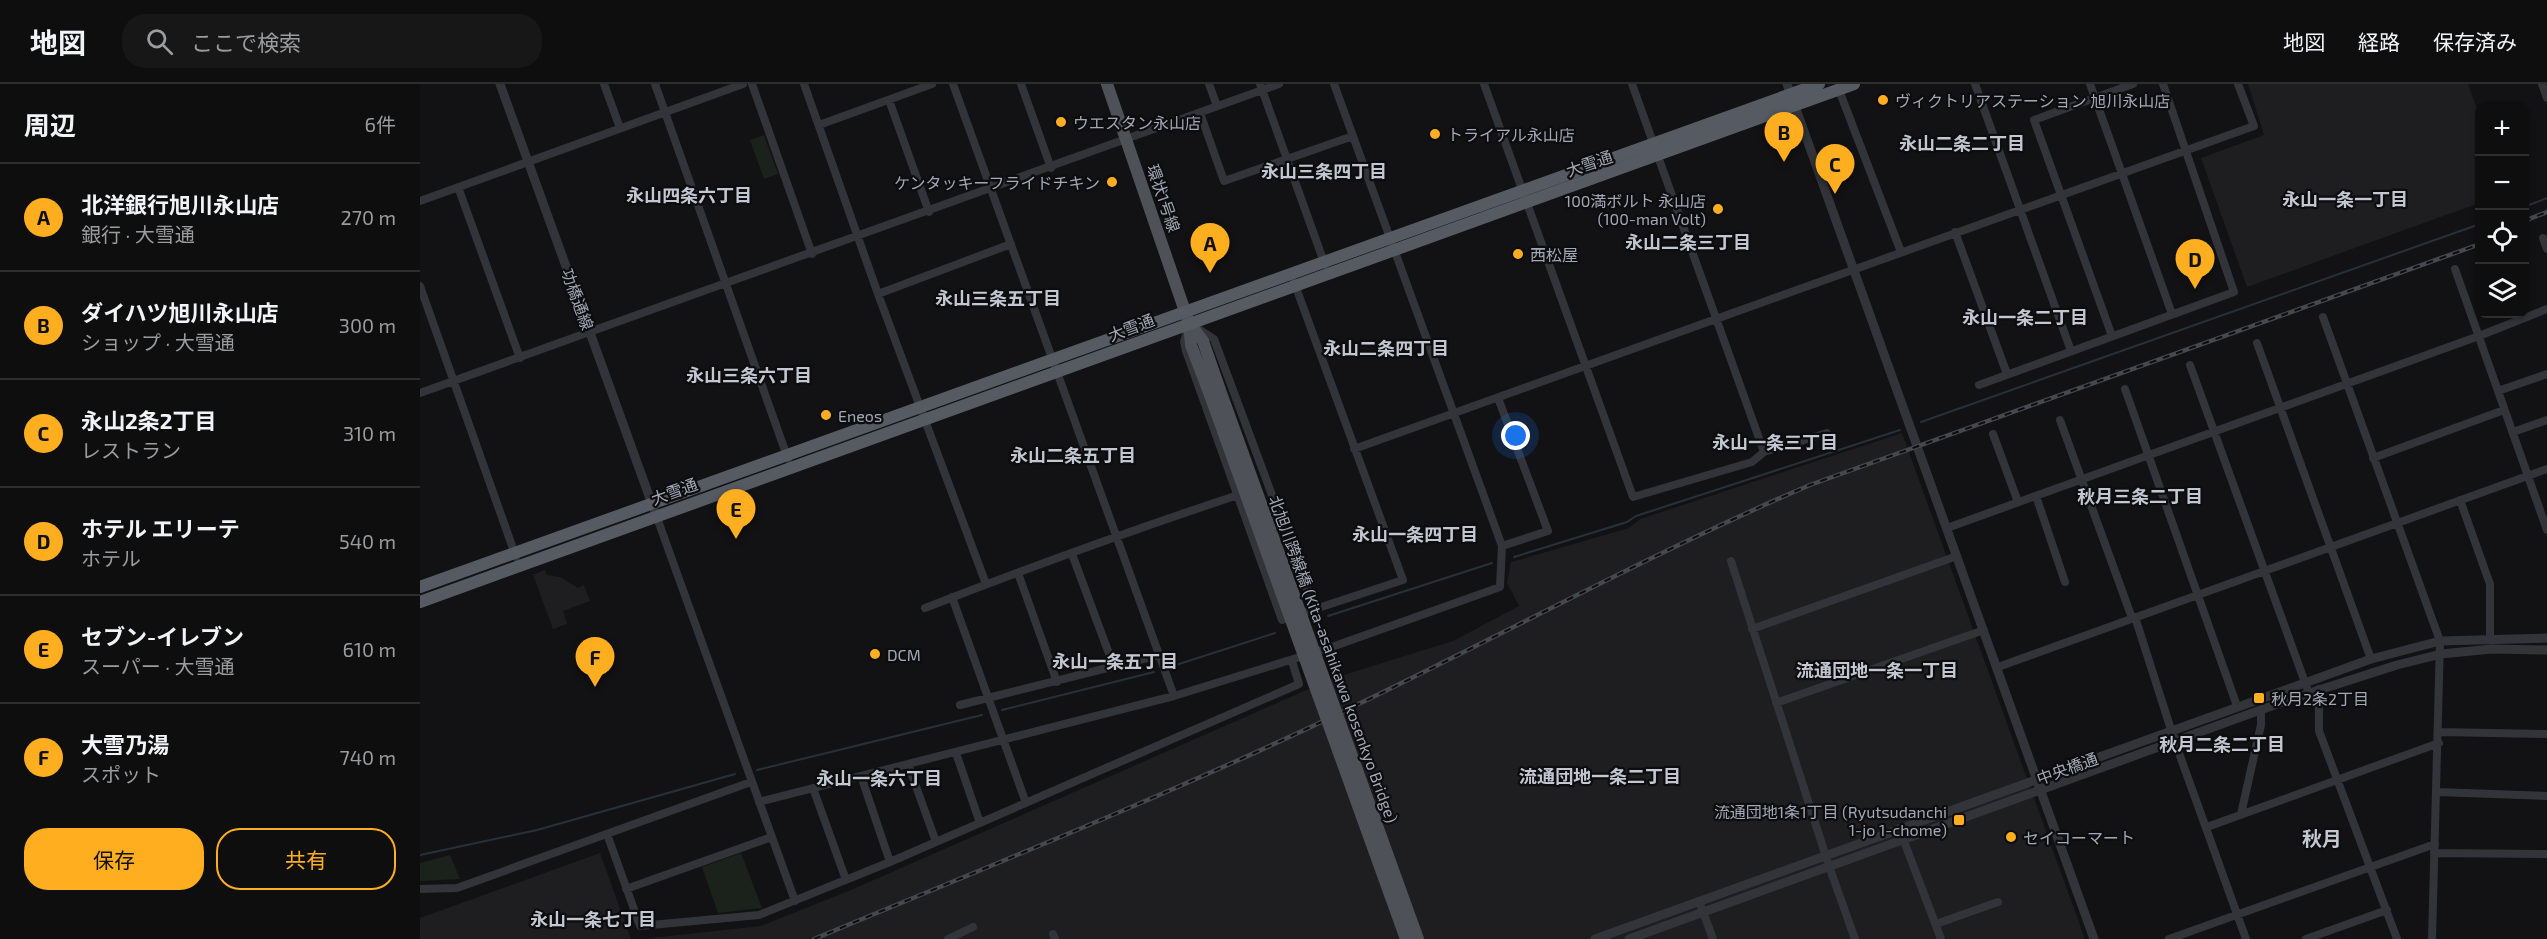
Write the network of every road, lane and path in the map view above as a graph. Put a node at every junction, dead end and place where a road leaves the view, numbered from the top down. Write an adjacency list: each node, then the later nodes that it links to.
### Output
1 (500, 84): 41 (street, 功橋通線)
2 (604, 84): 35 (street)
3 (656, 84): 32 (street)
4 (743, 84): 24 (street)
5 (752, 84): 58 (street)
6 (804, 84): 34 (street)
7 (932, 84): 30 (street)
8 (953, 84): 45 (street)
9 (1021, 84): 42 (street)
10 (1107, 84): 37 (main road, 環状1号線)
11 (1209, 84): 31 (street)
12 (1279, 84): 25 (street)
13 (1335, 84): 36 (street)
14 (1484, 84): 46 (street)
15 (1632, 84): 39 (street)
16 (1819, 84): 27 (highway, 大雪通)
17 (1854, 84): 26 (highway, 大雪通)
18 (1975, 84): 49 (street)
19 (2090, 84): 28 (street)
20 (2133, 84): 28 (street)
21 (2163, 84): 38 (street)
22 (2238, 84): 38 (street)
23 (2542, 84): 29 (street)
24 (730, 86): 32 (street)
25 (1261, 87): 31 (street); 40 (street)
26 (1839, 90): 27 (highway, 大雪通); 57 (street)
27 (1791, 95): 39 (highway, 大雪通); 61 (street)
28 (2096, 98): 43 (street); 47 (street)
29 (2547, 98)
30 (889, 100): 34 (street); 50 (street)
31 (1217, 106): 33 (street)
32 (666, 112): 35 (street); 64 (street)
33 (1200, 113): 37 (street); 40 (street)
34 (819, 126): 52 (street)
35 (620, 128): 41 (street)
36 (1353, 136): 40 (street); 54 (street)
37 (1126, 139): 42 (street); 69 (main road, 環状1号線)
38 (2186, 150): 43 (street); 70 (street)
39 (1655, 151): 46 (highway, 大雪通); 72 (street)
40 (1287, 160): 59 (street)
41 (529, 162): 44 (street); 74 (street, 功橋通線)
42 (1051, 168): 45 (street)
43 (2122, 175): 47 (street); 70 (street)
44 (458, 187): 48 (street); 79 (street)
45 (991, 189): 50 (street); 55 (street)
46 (1524, 196): 54 (highway, 大雪通); 82 (street)
47 (2062, 196): 49 (street); 75 (street)
48 (420, 201)
49 (2021, 209): 51 (street); 78 (street)
50 (929, 212): 52 (street)
51 (1955, 232): 57 (street); 84 (street)
52 (858, 238): 58 (street); 67 (street)
53 (2543, 238): 56 (street)
54 (1392, 243): 59 (highway, 大雪通); 63 (highway, 大雪通); 97 (street)
55 (1011, 244): 67 (street); 80 (street)
56 (2547, 249)
57 (1901, 252): 61 (street)
58 (812, 254): 64 (street)
59 (1323, 260): 62 (highway, 大雪通); 63 (street)
60 (2455, 268): 76 (street)
61 (1854, 269): 72 (street); 121 (street)
62 (1290, 272): 65 (street); 69 (highway, 大雪通)
63 (1328, 273): 65 (highway, 大雪通)
64 (726, 283): 74 (street); 107 (street)
65 (1295, 285): 73 (highway, 大雪通); 105 (street)
66 (420, 286): 86 (street)
67 (878, 294): 94 (street)
68 (2547, 309): 76 (street)
69 (1185, 311): 73 (main road, 環状1号線); 80 (highway, 大雪通)
70 (2172, 314): 75 (street)
71 (2323, 317): 87 (street)
72 (1715, 320): 82 (street); 106 (street)
73 (1189, 323): 83 (highway, 大雪通); 91 (main road, 環状1号線); 114 (street); 140 (street)
74 (590, 332): 79 (street); 117 (street, 功橋通線)
75 (2112, 336): 78 (street)
76 (2479, 336): 87 (street); 90 (street)
77 (2257, 343): 95 (street)
78 (2071, 351): 84 (street)
79 (520, 358): 86 (street)
80 (1053, 360): 83 (street); 94 (highway, 大雪通)
81 (2190, 365): 101 (street)
82 (1585, 367): 93 (street); 106 (street)
83 (1058, 373): 98 (highway, 大雪通); 123 (street)
84 (2007, 374): 88 (street)
85 (2547, 374): 90 (street)
86 (454, 381): 92 (street); 126 (street)
87 (2347, 384): 95 (street); 109 (street)
88 (1979, 385)
89 (2125, 389): 108 (street)
90 (2498, 391): 96 (street)
91 (1215, 392): 207 (main road, 北旭川跨線橋 (Kita-asahikawa kosenkyo Bridge), bridge); 208 (main road, 北旭川跨線橋 (Kita-asahikawa kosenkyo Bridge), bridge)
92 (420, 393)
93 (1498, 398): 97 (street); 124 (street)
94 (919, 407): 98 (street); 107 (highway, 大雪通)
95 (2281, 408): 101 (street); 125 (street)
96 (2505, 410): 102 (street); 109 (street)
97 (1453, 414): 105 (street); 124 (street)
98 (924, 420): 110 (highway, 大雪通); 134 (street)
99 (2060, 420): 113 (street)
100 (2547, 420): 102 (street)
101 (2215, 431): 108 (street); 131 (street)
102 (2513, 432): 112 (street)
103 (1827, 433): 106 (street)
104 (1993, 434): 118 (street)
105 (1354, 449): 140 (street)
106 (1764, 452)
107 (787, 454): 110 (street); 117 (highway, 大雪通)
108 (2149, 455): 113 (street); 136 (street)
109 (2373, 458): 120 (street)
110 (791, 467): 119 (highway, 大雪通)
111 (2547, 469): 112 (street)
112 (2528, 475): 116 (street); 122 (street)
113 (2083, 479): 115 (street); 141 (street)
114 (1238, 495): 123 (street); 140 (street)
115 (2036, 496): 118 (street); 133 (street)
116 (2460, 500): 120 (street); 144 (street)
117 (651, 502): 119 (street, 功橋通線); 126 (highway, 大雪通)
118 (2018, 502): 121 (street)
119 (656, 515): 130 (highway, 大雪通); 174 (street)
120 (2397, 523): 125 (street); 146 (street)
121 (1947, 528): 128 (street)
122 (2547, 529)
123 (1116, 535): 127 (street); 149 (street)
124 (1502, 546): 151 (street)
125 (2332, 547): 131 (street); 150 (street)
126 (515, 554): 130 (street); 135 (highway, 大雪通)
127 (1072, 554): 132 (street); 153 (street)
128 (1958, 556): 142 (street); 143 (street)
129 (1731, 561): 142 (street)
130 (519, 567): 138 (highway, 大雪通)
131 (2266, 571): 136 (street); 155 (street)
132 (1018, 573): 134 (street); 154 (street)
133 (2065, 582)
134 (986, 584): 137 (street)
135 (420, 587)
136 (2198, 595): 141 (street); 161 (street)
137 (952, 597): 139 (street); 158 (street)
138 (420, 602)
139 (925, 608)
140 (1314, 608)
141 (2133, 618): 152 (street); 163 (street)
142 (1752, 629): 159 (street)
143 (1984, 630): 152 (street); 159 (street)
144 (2490, 638): 145 (street, 中央橋通); 146 (street, 中央橋通)
145 (2547, 638)
146 (2440, 641): 148 (street); 150 (street, 中央橋通)
147 (2547, 650): 148 (street, 中央橋通)
148 (2441, 654): 156 (street, 中央橋通); 164 (street)
149 (1159, 655): 153 (street); 157 (street)
150 (2371, 658): 155 (street, 中央橋通)
151 (1292, 661): 157 (street); 180 (street)
152 (1998, 667): 172 (street)
153 (1114, 668): 154 (street)
154 (1057, 682): 158 (street)
155 (2305, 682): 156 (street); 161 (street, 中央橋通)
156 (2314, 691): 162 (street, 中央橋通); 173 (street)
157 (1174, 696): 166 (street)
158 (988, 699): 160 (street); 166 (street)
159 (1776, 703): 191 (street)
160 (960, 705)
161 (2237, 706): 163 (street, 中央橋通)
162 (2261, 710): 167 (street, 中央橋通); 181 (street)
163 (2172, 730): 167 (street); 172 (street, 中央橋通)
164 (2440, 732): 165 (street); 168 (street)
165 (2547, 734)
166 (1003, 740): 169 (street); 180 (street)
167 (2175, 742): 176 (street, 中央橋通); 183 (street)
168 (2439, 743): 173 (street); 177 (street)
169 (956, 753): 170 (street); 182 (street)
170 (908, 764): 171 (street); 188 (street)
171 (861, 776): 175 (street); 192 (street)
172 (2037, 778): 176 (street); 184 (street, 中央橋通)
173 (2340, 780): 181 (street); 194 (street)
174 (751, 782): 179 (street); 185 (street)
175 (813, 788): 179 (street); 195 (street)
176 (2041, 790): 187 (street, 中央橋通); 214 (street)
177 (2437, 792): 178 (street); 189 (street)
178 (2547, 796)
179 (759, 802): 186 (street)
180 (1026, 803): 182 (street)
181 (2241, 814): 183 (street)
182 (980, 822): 188 (street)
183 (2207, 827): 203 (street)
184 (1899, 828): 187 (street); 191 (street, 中央橋通)
185 (607, 834): 196 (street); 197 (street)
186 (772, 837): 197 (street); 198 (street)
187 (1904, 840): 193 (street, 中央橋通); 204 (street)
188 (936, 842): 192 (street)
189 (2434, 848): 190 (street); 194 (street); 219 (street)
190 (2547, 854)
191 (1826, 855): 193 (street); 199 (street, 中央橋通)
192 (890, 862): 195 (street)
193 (1829, 866): 202 (street, 中央橋通); 212 (street)
194 (2371, 866): 201 (street); 203 (street)
195 (846, 879): 198 (street)
196 (420, 889)
197 (626, 889): 198 (street)
198 (795, 901)
199 (1699, 901): 202 (street); 209 (street, 中央橋通)
200 (1998, 902): 204 (street)
201 (2387, 910): 217 (street); 218 (street)
202 (1704, 912): 210 (street, 中央橋通); 211 (street)
203 (2237, 913): 215 (street); 216 (street)
204 (1936, 924): 213 (street)
205 (973, 927): 206 (street)
206 (948, 939)
207 (1407, 939)
208 (1418, 939)
209 (1595, 939)
210 (1629, 939)
211 (1713, 939)
212 (1855, 939)
213 (1941, 939)
214 (2094, 939)
215 (2170, 939)
216 (2246, 939)
217 (2306, 939)
218 (2397, 939)
219 (2432, 939)

